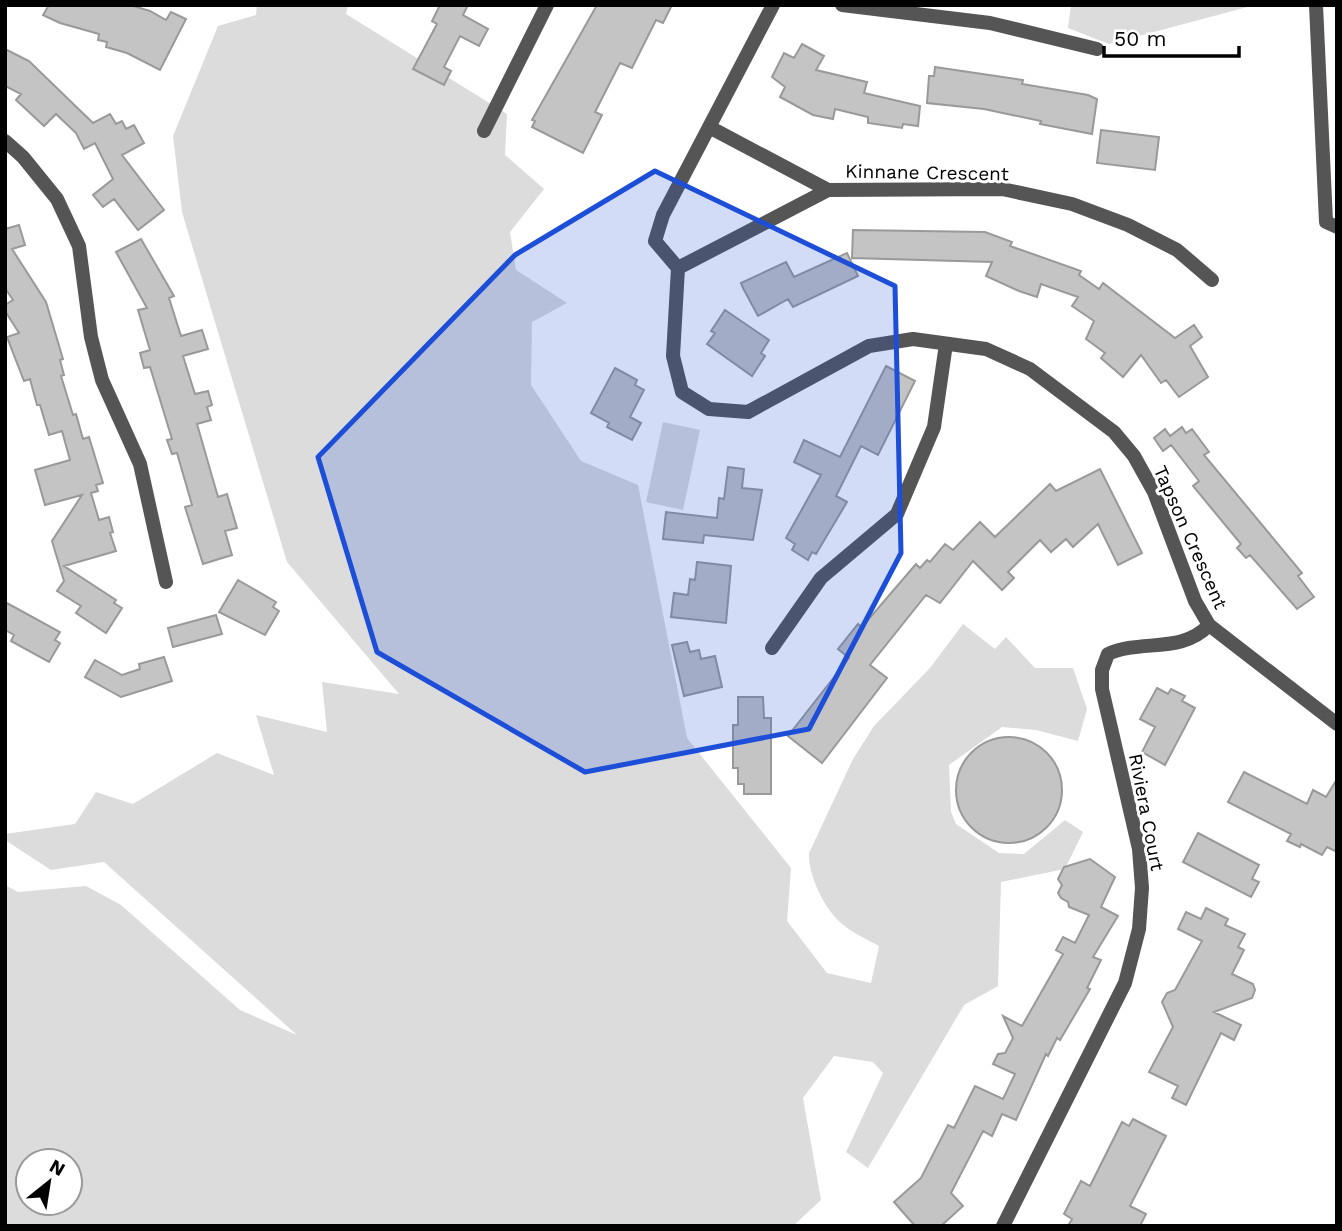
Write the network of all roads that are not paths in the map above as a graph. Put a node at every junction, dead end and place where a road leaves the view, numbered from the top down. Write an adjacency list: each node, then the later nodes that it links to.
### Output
1 (547, 5): 7 (street)
2 (773, 5): 6 (street)
3 (842, 5): 5 (street)
4 (1316, 5): 10 (street)
5 (1097, 49)
6 (710, 128): 9 (street, Kinnane Crescent); 11 (street)
7 (484, 131)
8 (5, 141): 14 (street)
9 (828, 190): 11 (street, Kinnane Crescent); 12 (street, Kinnane Crescent)
10 (1331, 224)
11 (678, 268): 13 (street, Tapson Crescent)
12 (1212, 280)
13 (946, 344): 15 (street, Tapson Crescent); 16 (street)
14 (166, 582)
15 (1209, 625): 17 (street, Tapson Crescent); 18 (street, Riviera Court)
16 (772, 648)
17 (1337, 724)
18 (1003, 1226)

